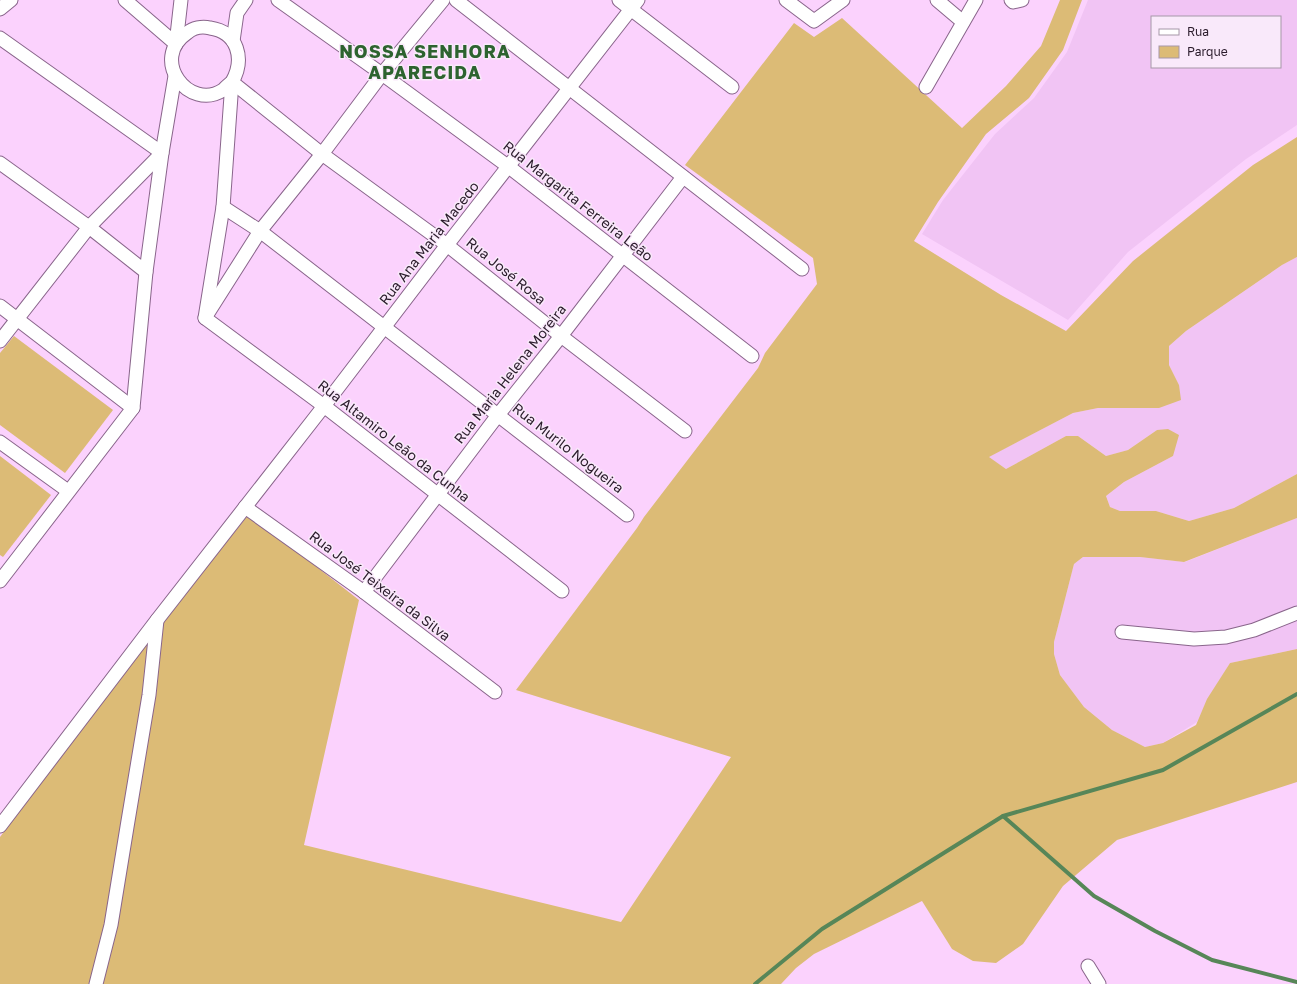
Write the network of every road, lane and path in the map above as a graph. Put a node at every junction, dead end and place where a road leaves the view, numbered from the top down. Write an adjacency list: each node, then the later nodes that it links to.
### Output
1 (11, 0): 17 (street)
2 (125, 0): 22 (street)
3 (181, 0): 22 (street)
4 (239, 0): 18 (street)
5 (246, 0): 18 (street)
6 (278, 0): 23 (street, Rua Margarita Ferreira Leão)
7 (443, 0): 23 (street)
8 (456, 0): 28 (street)
9 (619, 0): 16 (street)
10 (786, 0): 11 (street)
11 (843, 0)
12 (936, 0): 19 (street)
13 (976, 0): 19 (street)
14 (1011, 0): 15 (street)
15 (1022, 0)
16 (634, 4): 26 (street); 28 (street, Rua Ana Maria Macedo)
17 (0, 9)
18 (237, 13): 21 (street)
19 (963, 22): 27 (street)
20 (0, 38): 29 (street)
21 (233, 41): 22 (street); 25 (street)
22 (176, 44): 24 (street)
23 (382, 74): 30 (street); 32 (street, Rua Margarita Ferreira Leão)
24 (175, 76): 25 (street); 29 (street)
25 (232, 82): 30 (street, Rua José Rosa); 34 (street)
26 (732, 87)
27 (926, 87)
28 (569, 88): 32 (street, Rua Ana Maria Macedo); 33 (street)
29 (162, 153): 35 (street); 40 (street)
30 (322, 154): 36 (street); 37 (street, Rua José Rosa)
31 (0, 163): 35 (street)
32 (508, 167): 37 (street, Rua Ana Maria Macedo); 38 (street, Rua Margarita Ferreira Leão)
33 (683, 177): 38 (street, Rua Maria Helena Moreira); 39 (street)
34 (223, 208): 36 (street, Rua Murilo Nogueira); 42 (street)
35 (89, 226): 40 (street); 43 (street)
36 (260, 231): 42 (street); 44 (street, Rua Murilo Nogueira)
37 (447, 244): 44 (street, Rua Ana Maria Macedo); 45 (street, Rua José Rosa)
38 (622, 255): 45 (street, Rua Maria Helena Moreira); 47 (street, Rua Margarita Ferreira Leão)
39 (802, 269)
40 (146, 272): 49 (street)
41 (0, 306): 43 (street)
42 (205, 318): 48 (street, Rua Altamiro Leão da Cunha)
43 (18, 319): 46 (street); 49 (street)
44 (385, 327): 48 (street, Rua Ana Maria Macedo); 50 (street, Rua Murilo Nogueira)
45 (561, 336): 50 (street, Rua Maria Helena Moreira); 51 (street, Rua José Rosa)
46 (0, 341)
47 (752, 356)
48 (324, 406): 54 (street, Rua Altamiro Leão da Cunha); 55 (street, Rua Ana Maria Macedo)
49 (133, 408): 53 (street)
50 (498, 415): 54 (street, Rua Maria Helena Moreira); 56 (street, Rua Murilo Nogueira)
51 (685, 432)
52 (0, 442): 53 (street)
53 (68, 491): 57 (street)
54 (438, 494): 58 (street, Rua Altamiro Leão da Cunha); 59 (street, Rua Maria Helena Moreira)
55 (245, 507): 59 (street, Rua José Teixeira da Silva); 61 (street, Rua Ana Maria Macedo)
56 (628, 515)
57 (2, 573)
58 (562, 591)
59 (364, 592): 63 (street, Rua José Teixeira da Silva)
60 (1297, 613): 62 (street)
61 (157, 620): 64 (street, Rua Ana Maria Macedo); 66 (street)
62 (1122, 632)
63 (495, 692)
64 (0, 826)
65 (1088, 966): 67 (street)
66 (96, 984)
67 (1099, 984)

